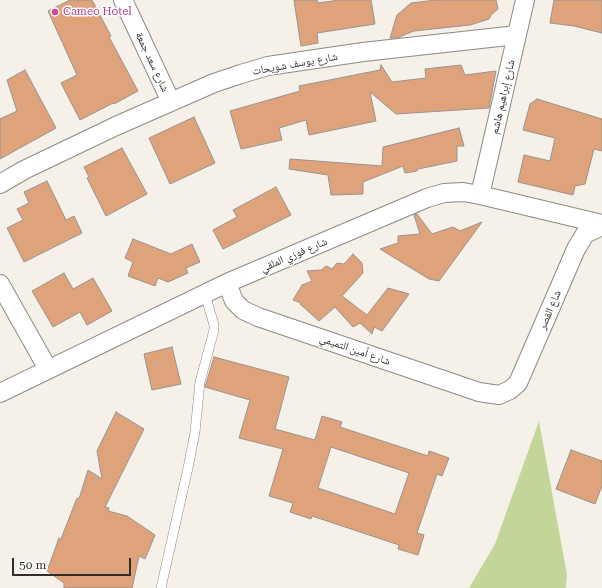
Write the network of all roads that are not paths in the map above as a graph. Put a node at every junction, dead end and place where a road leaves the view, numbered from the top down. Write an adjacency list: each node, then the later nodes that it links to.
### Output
1 (123, 0): 4 (street, شارع سعد جمعة)
2 (525, 0): 3 (street, شارع إبراهيم هاشم)
3 (517, 35): 4 (street, شارع يوسف شويحات); 6 (street, شارع إبراهيم هاشم)
4 (171, 102): 5 (street, شارع يوسف شويحات)
5 (0, 184)
6 (480, 195): 7 (street, شارع فوزي الملقي); 8 (street, شارع فوزي الملقي)
7 (602, 225): 13 (street, شاع القصر)
8 (227, 283): 10 (street, شارع فوزي الملقي); 13 (street, شارع أمين التميمي)
9 (0, 284): 11 (street)
10 (204, 294): 11 (street, شارع فوزي الملقي); 14 (lane)
11 (48, 369): 12 (street, شارع فوزي الملقي)
12 (0, 393)
13 (499, 395)
14 (162, 588)

